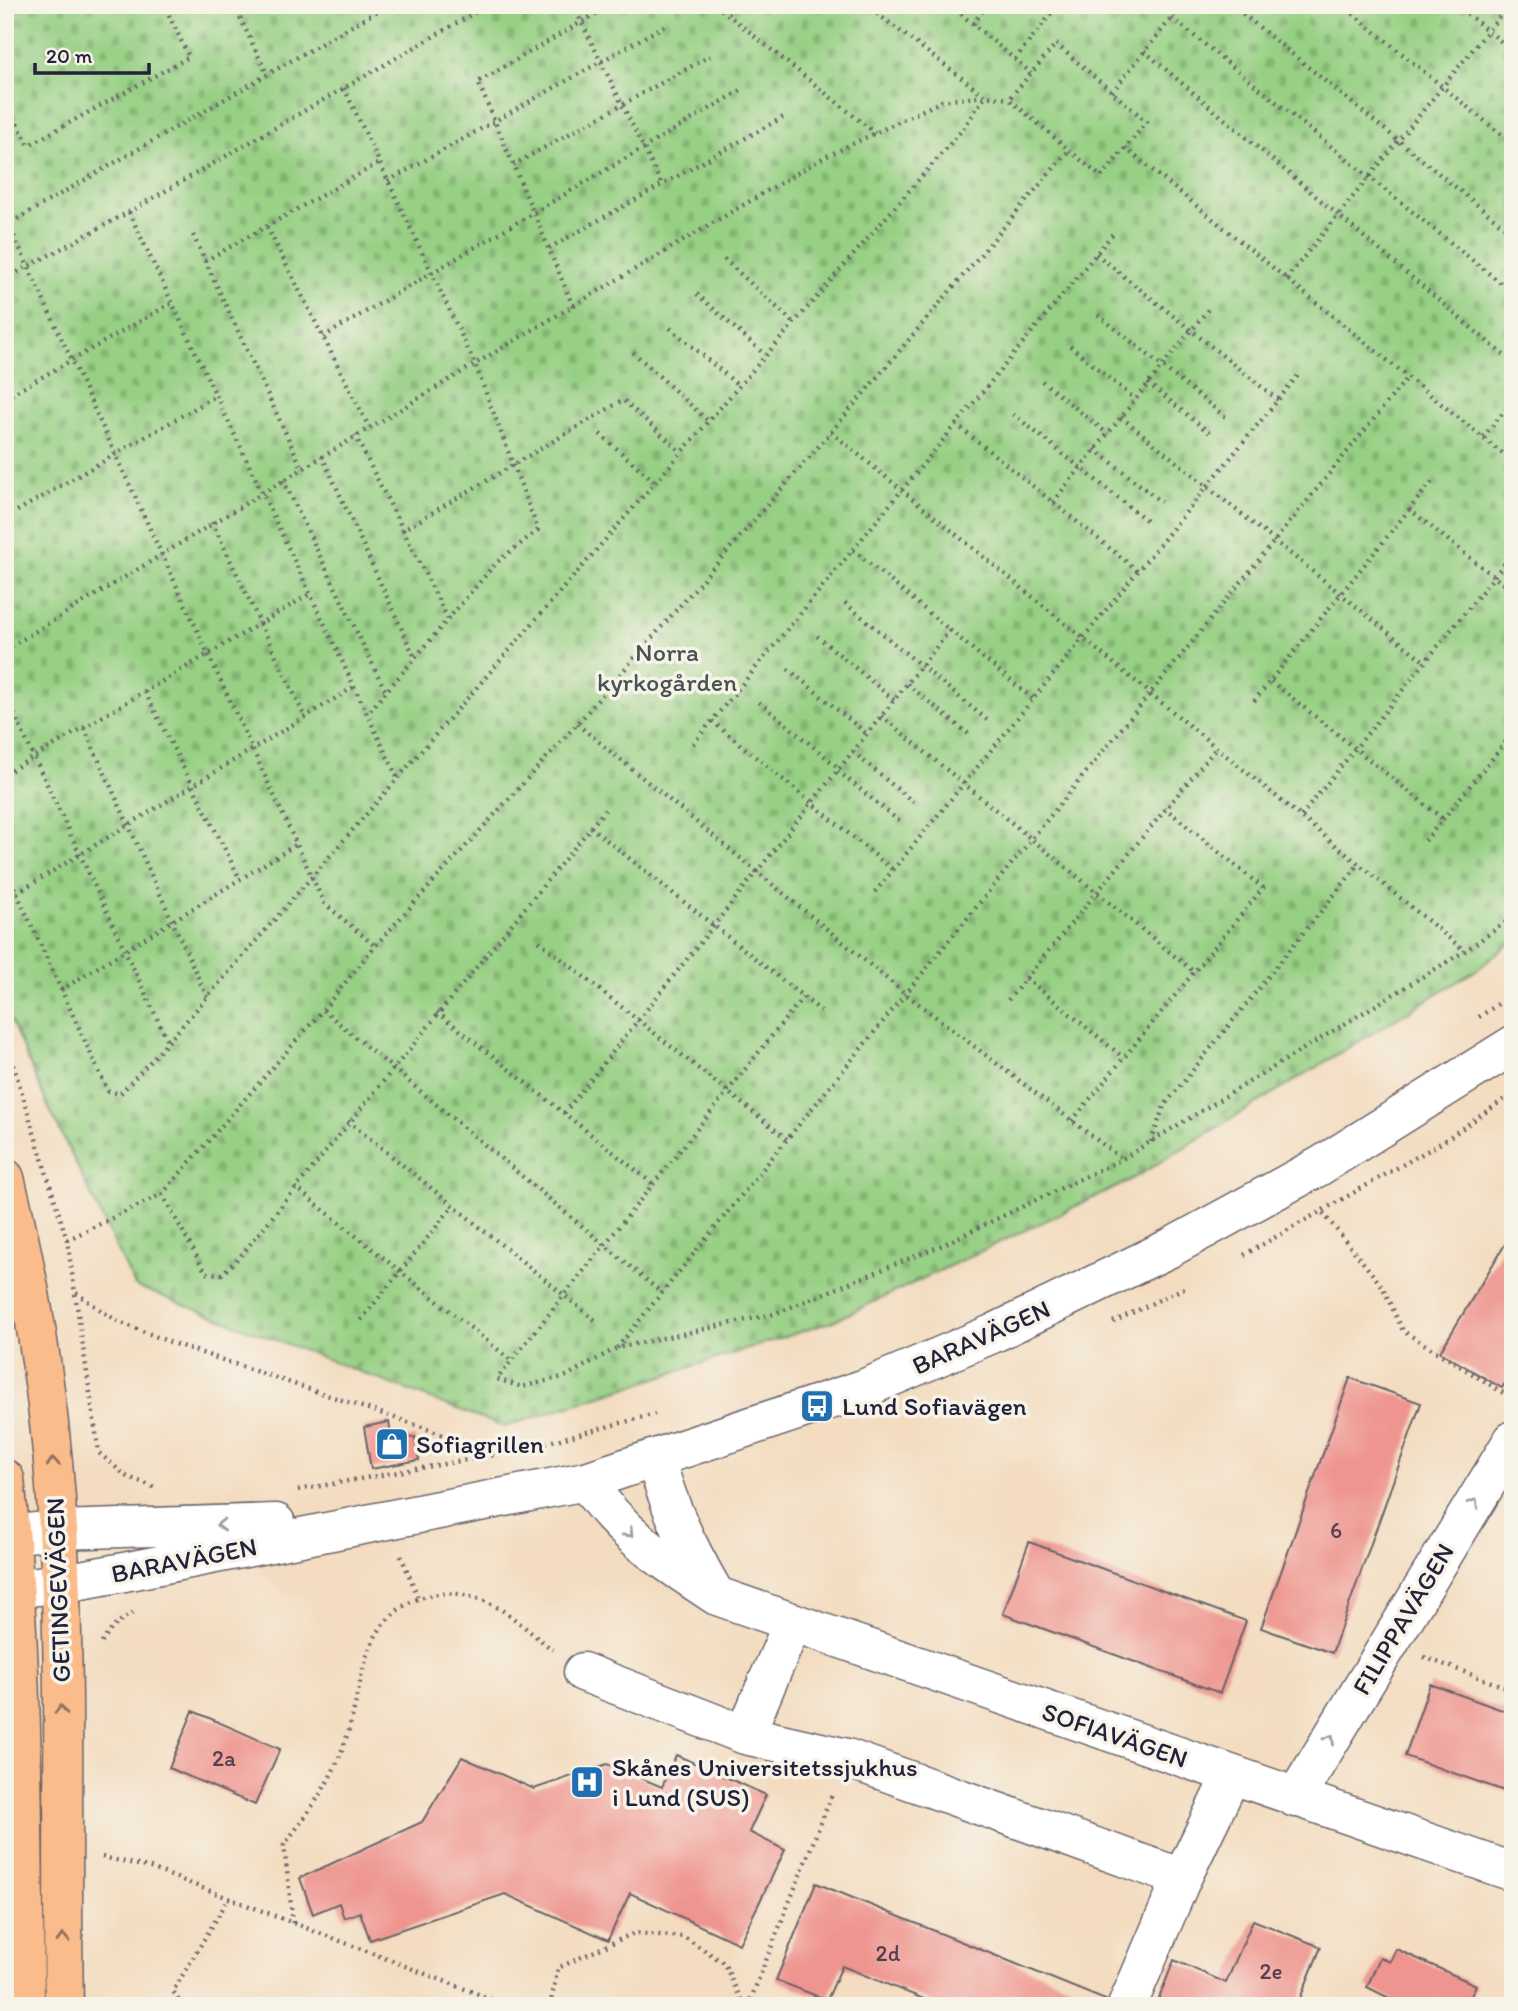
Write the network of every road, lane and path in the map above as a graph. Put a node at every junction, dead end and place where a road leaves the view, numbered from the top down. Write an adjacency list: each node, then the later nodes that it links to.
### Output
1 (164, 5): 36 (path)
2 (234, 5): 28 (path)
3 (388, 5): 28 (path)
4 (488, 5): 29 (path)
5 (573, 5): 18 (path)
6 (611, 5): 18 (path)
7 (716, 5): 39 (path)
8 (866, 5): 33 (path)
9 (950, 5): 19 (path)
10 (988, 5): 19 (path)
11 (1058, 5): 25 (path)
12 (1182, 5): 17 (path)
13 (1232, 5): 40 (path)
14 (1342, 5): 31 (path)
15 (1456, 5): 21 (path)
16 (1509, 5): 21 (path)
17 (1172, 18): 22 (path); 47 (path)
18 (581, 22): 26 (path); 38 (path)
19 (973, 24): 25 (path)
20 (666, 25): 26 (path)
21 (1488, 31): 23 (path); 31 (path)
22 (1144, 51): 32 (path); 52 (path)
23 (1513, 51)
24 (710, 56): 35 (path)
25 (1015, 59): 27 (path)
26 (601, 61): 35 (path); 38 (path)
27 (1031, 73): 32 (path); 34 (path)
28 (268, 74): 54 (path)
29 (344, 88): 45 (path); 50 (path)
30 (745, 88): 42 (path)
31 (1442, 88): 40 (path); 41 (path)
32 (1112, 92): 43 (path)
33 (985, 96): 34 (path); 39 (path); 73 (path)
34 (1009, 99): 44 (path)
35 (622, 105): 42 (path); 46 (path)
36 (5, 111)
37 (787, 115): 49 (path)
38 (494, 120): 46 (path); 48 (path)
39 (875, 133): 70 (path)
40 (1399, 141): 47 (path); 57 (path)
41 (1513, 144)
42 (644, 148): 49 (path); 51 (path)
43 (1125, 148): 44 (path); 66 (path)
44 (1069, 150): 100 (path)
45 (379, 163): 48 (path); 55 (path)
46 (513, 165): 51 (path)
47 (1370, 176): 52 (path); 67 (path)
48 (388, 181): 64 (path)
49 (662, 185): 59 (path)
50 (130, 212): 63 (path); 69 (path)
51 (534, 213): 59 (path); 64 (path)
52 (1338, 216): 66 (path); 81 (path)
53 (5, 217): 54 (path)
54 (6, 224): 63 (path)
55 (267, 227): 62 (path); 76 (path)
56 (1115, 231): 60 (path)
57 (1513, 234)
58 (193, 235): 62 (path)
59 (549, 248): 70 (path)
60 (1096, 254): 75 (path); 98 (path)
61 (724, 259): 73 (path)
62 (205, 261): 112 (path)
63 (28, 266): 65 (path); 80 (path)
64 (432, 273): 76 (path); 82 (path)
65 (5, 279)
66 (1286, 279): 85 (path)
67 (1513, 293)
68 (697, 294): 79 (path)
69 (172, 303): 80 (path); 89 (path)
70 (573, 306): 82 (path)
71 (1210, 307): 75 (path)
72 (1098, 314): 83 (path)
73 (793, 322): 79 (path)
74 (670, 328): 88 (path)
75 (1190, 330): 83 (path); 92 (path)
76 (323, 337): 99 (path)
77 (1070, 346): 91 (path)
78 (633, 352): 97 (path)
79 (765, 355): 88 (path)
80 (72, 360): 90 (path); 108 (path)
81 (1513, 363)
82 (475, 364): 99 (path); 111 (path)
83 (1162, 366): 87 (path); 96 (path)
84 (1300, 373): 92 (path)
85 (1408, 377): 105 (path); 127 (path)
86 (1042, 381): 101 (path)
87 (1148, 383): 91 (path); 103 (path)
88 (738, 386): 97 (path)
89 (216, 396): 108 (path); 119 (path)
90 (5, 398)
91 (1135, 399): 95 (path)
92 (1278, 400): 117 (path)
93 (1513, 401): 105 (path)
94 (1013, 414): 113 (path)
95 (1121, 417): 101 (path); 117 (path)
96 (1228, 419)
97 (707, 420): 107 (path)
98 (956, 424): 118 (path); 120 (path)
99 (369, 427): 104 (path)
100 (831, 432): 118 (path); 164 (path)
101 (1108, 433): 106 (path)
102 (600, 434): 116 (path)
103 (1211, 434)
104 (355, 435): 109 (path); 126 (path)
105 (1483, 437): 110 (path)
106 (1095, 449): 113 (path); 121 (path)
107 (680, 451): 111 (path); 116 (path)
108 (116, 454): 123 (path); 129 (path)
109 (322, 456): 112 (path); 144 (path)
110 (1513, 462)
111 (513, 465): 126 (path); 137 (path)
112 (302, 468): 115 (path)
113 (1080, 468): 120 (path); 124 (path)
114 (1434, 478): 122 (path)
115 (283, 480): 119 (path); 152 (path)
116 (654, 481): 177 (path)
117 (1207, 486): 127 (path); 131 (path)
118 (902, 490): 128 (path); 141 (path)
119 (262, 492): 125 (path); 134 (path)
120 (1053, 502): 131 (path)
121 (1161, 502)
122 (1409, 509): 132 (path); 135 (path)
123 (5, 518)
124 (1146, 520)
125 (212, 522): 129 (path); 138 (path)
126 (403, 530): 137 (path)
127 (1275, 542): 135 (path); 153 (path)
128 (853, 550): 139 (path); 163 (path)
129 (162, 554): 142 (path); 143 (path)
130 (1513, 554): 132 (path)
131 (1138, 570): 141 (path)
132 (1494, 577): 133 (path); 145 (path)
133 (1513, 592)
134 (310, 594): 138 (path); 150 (path)
135 (1340, 594): 145 (path); 148 (path)
136 (845, 603): 146 (path)
137 (448, 619): 144 (path)
138 (261, 624): 143 (path); 161 (path)
139 (950, 630): 146 (path); 155 (path)
140 (817, 636): 156 (path)
141 (1083, 638): 153 (path); 155 (path)
142 (5, 650)
143 (209, 654): 151 (path); 171 (path)
144 (415, 658): 152 (path)
145 (1425, 662): 172 (path)
146 (921, 666): 149 (path); 162 (path)
147 (788, 669): 167 (path)
148 (1271, 681): 157 (path); 172 (path)
149 (907, 684): 156 (path); 168 (path)
150 (354, 687): 159 (path); 161 (path)
151 (145, 692): 165 (path); 179 (path)
152 (386, 692): 159 (path)
153 (1152, 694): 170 (path); 189 (path)
154 (5, 695): 174 (path)
155 (1033, 699): 178 (path)
156 (894, 700): 160 (path)
157 (1254, 701)
158 (759, 702): 175 (path)
159 (367, 714): 177 (path)
160 (881, 716): 167 (path); 178 (path)
161 (305, 717): 171 (path)
162 (986, 720)
163 (712, 721): 169 (path); 181 (path)
164 (578, 724): 196 (path); 206 (path)
165 (84, 727): 174 (path); 187 (path)
166 (1513, 733): 185 (path)
167 (867, 734): 173 (path)
168 (971, 736)
169 (693, 744)
170 (1217, 747): 182 (path); 184 (path)
171 (253, 749): 179 (path); 191 (path)
172 (1355, 749): 184 (path); 185 (path)
173 (853, 752): 175 (path); 180 (path)
174 (34, 757): 176 (path); 192 (path)
175 (838, 770): 181 (path); 186 (path)
176 (5, 774)
177 (397, 777): 197 (path)
178 (963, 784): 189 (path); 195 (path)
179 (192, 786): 187 (path); 198 (path)
180 (913, 802)
181 (812, 803): 195 (path); 196 (path)
182 (1165, 808): 200 (path); 209 (path)
183 (605, 810): 188 (path)
184 (1301, 816): 193 (path)
185 (1443, 820): 190 (path)
186 (899, 821)
187 (129, 825): 192 (path); 203 (path)
188 (590, 827): 204 (path); 219 (path)
189 (1033, 841): 200 (path); 213 (path)
190 (1425, 841)
191 (297, 844): 197 (path); 198 (path)
192 (80, 855): 201 (path); 207 (path)
193 (1359, 864): 208 (path); 231 (path)
194 (5, 868): 201 (path)
195 (893, 870): 199 (path)
196 (757, 872): 204 (path); 213 (path)
197 (312, 876): 206 (path); 214 (path)
198 (240, 879): 203 (path)
199 (875, 892)
200 (1096, 892): 209 (path); 210 (path)
201 (17, 893): 211 (path)
202 (1513, 917): 208 (path)
203 (172, 920): 207 (path); 214 (path)
204 (714, 926): 215 (path); 220 (path)
205 (539, 941): 220 (path)
206 (375, 946): 217 (path)
207 (125, 950): 211 (path); 222 (path)
208 (1465, 951): 231 (path)
209 (1194, 972): 224 (path)
210 (1026, 978): 216 (path); 224 (path)
211 (61, 990): 222 (path)
212 (1513, 994): 221 (path)
213 (907, 995): 229 (path); 230 (path)
214 (207, 997): 222 (path)
215 (803, 997): 218 (path); 226 (path)
216 (1009, 1000)
217 (323, 1010): 225 (path); 236 (path)
218 (821, 1011)
219 (437, 1012): 225 (path); 227 (path)
220 (638, 1020): 226 (path); 227 (path)
221 (1468, 1025)
222 (169, 1042)
223 (1513, 1045): 254 (street, BARAVÄGEN)
224 (1124, 1058): 229 (path)
225 (391, 1067): 228 (path); 240 (path)
226 (727, 1092): 230 (path); 234 (path)
227 (564, 1113): 234 (path)
228 (348, 1121): 235 (path); 237 (path)
229 (1072, 1121): 232 (path)
230 (788, 1140): 243 (path)
231 (1151, 1142): 232 (path)
232 (1122, 1159): 247 (path)
233 (5, 1178): 260 (main road, GETINGEVÄGEN, one-way to 233)
234 (653, 1185): 240 (path)
235 (295, 1187): 236 (path); 241 (path)
236 (162, 1194): 239 (path)
237 (453, 1206): 241 (path); 244 (path)
238 (1323, 1213): 249 (path)
239 (67, 1240)
240 (604, 1245): 243 (path); 244 (path)
241 (400, 1271): 245 (path); 248 (path)
242 (75, 1293): 253 (path)
243 (662, 1293): 247 (path)
244 (564, 1295): 246 (path); 248 (path)
245 (361, 1320)
246 (595, 1320)
247 (617, 1348): 248 (path)
248 (512, 1361)
249 (1513, 1399)
250 (660, 1413): 253 (path)
251 (1513, 1440): 268 (street, FILIPPAVÄGEN, one-way to 251)
252 (99, 1453): 257 (path)
253 (495, 1455): 258 (path)
254 (656, 1459): 256 (street, BARAVÄGEN); 266 (street)
255 (5, 1479): 261 (main road, GETINGEVÄGEN)
256 (586, 1481): 259 (street, BARAVÄGEN); 266 (street, SOFIAVÄGEN, one-way to 266)
257 (161, 1490)
258 (289, 1492)
259 (363, 1524): 260 (street, BARAVÄGEN, one-way to 260); 263 (street, BARAVÄGEN)
260 (58, 1530): 261 (street, BARAVÄGEN); 263 (main road, GETINGEVÄGEN)
261 (8, 1535): 264 (main road, GETINGEVÄGEN)
262 (400, 1556): 265 (path)
263 (59, 1584): 264 (street, BARAVÄGEN); 282 (main road, GETINGEVÄGEN, one-way to 263)
264 (9, 1589): 272 (main road, GETINGEVÄGEN)
265 (418, 1597): 269 (path); 280 (path)
266 (717, 1597): 267 (street, SOFIAVÄGEN)
267 (793, 1622): 271 (street); 274 (street, SOFIAVÄGEN)
268 (1387, 1643): 270 (path); 275 (street, FILIPPAVÄGEN, one-way to 268)
269 (583, 1672): 271 (street)
270 (1513, 1690)
271 (745, 1735): 273 (street)
272 (12, 1749): 281 (main road, GETINGEVÄGEN)
273 (847, 1758): 278 (street); 286 (path)
274 (1231, 1776): 275 (street, SOFIAVÄGEN); 278 (street)
275 (1296, 1798): 277 (street, SOFIAVÄGEN)
276 (94, 1855): 279 (path)
277 (1513, 1872)
278 (1182, 1878): 287 (street)
279 (229, 1898): 280 (path); 283 (path)
280 (293, 1923): 284 (path)
281 (25, 2006)
282 (64, 2006)
283 (182, 2006)
284 (509, 2006)
285 (550, 2006): 286 (path)
286 (746, 2006)
287 (1127, 2006)

